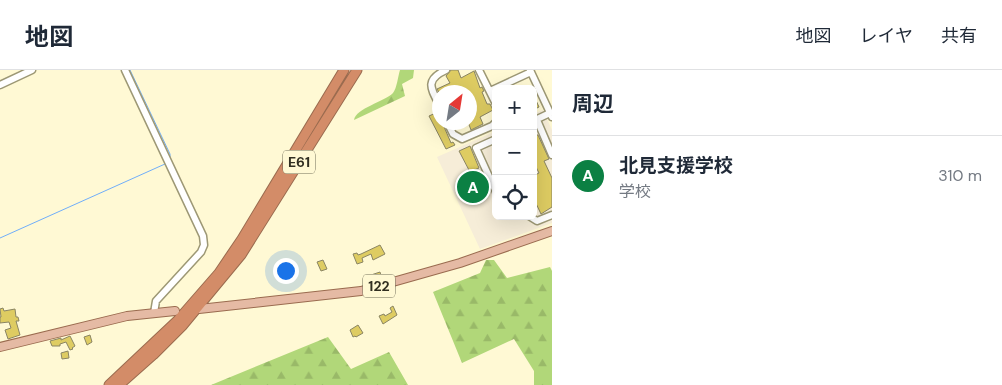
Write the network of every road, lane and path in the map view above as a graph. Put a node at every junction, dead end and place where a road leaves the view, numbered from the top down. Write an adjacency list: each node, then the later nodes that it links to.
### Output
1 (32, 70): 8 (street)
2 (125, 70): 25 (street)
3 (344, 70): 28 (highway, E61)
4 (357, 70): 27 (highway, E61)
5 (446, 70): 9 (street)
6 (479, 70): 10 (street)
7 (531, 71): 10 (street); 12 (street)
8 (0, 85)
9 (432, 90)
10 (490, 91): 11 (street)
11 (492, 95)
12 (551, 115): 13 (street)
13 (537, 119)
14 (537, 124): 18 (street)
15 (492, 126): 16 (street)
16 (451, 130)
17 (492, 141): 19 (street)
18 (552, 155)
19 (492, 183)
20 (552, 215): 21 (street)
21 (535, 220)
22 (552, 231): 23 (main road, 122)
23 (199, 309)
24 (175, 311): 25 (main road)
25 (154, 313): 26 (main road)
26 (0, 347)
27 (121, 383)
28 (109, 385)

